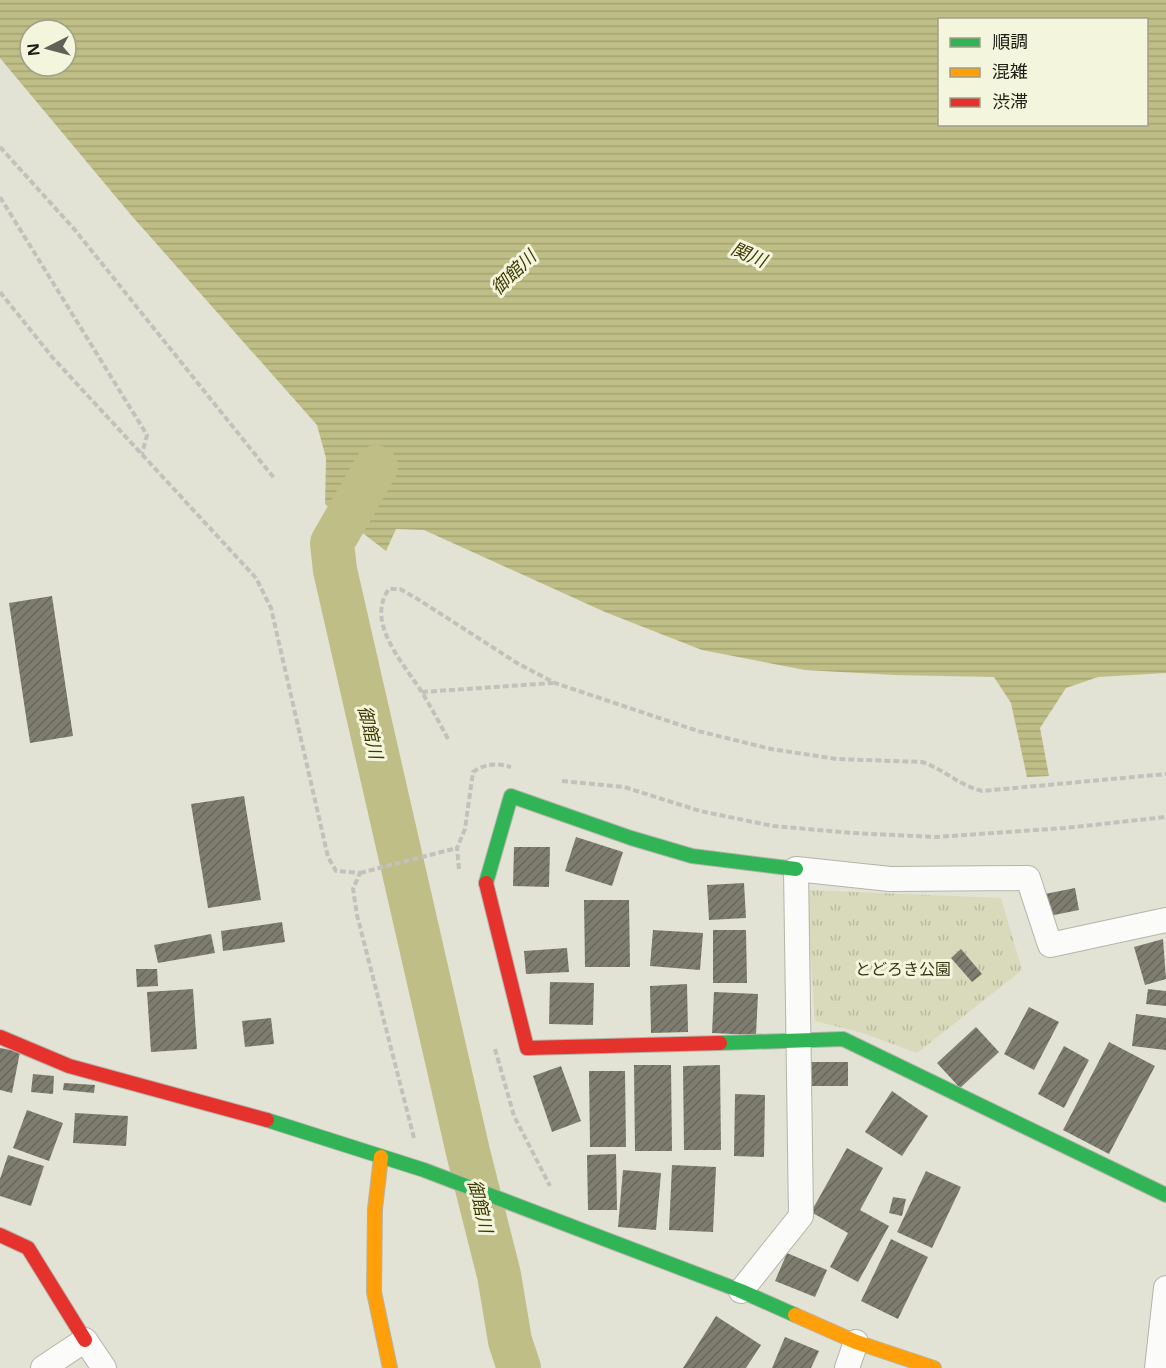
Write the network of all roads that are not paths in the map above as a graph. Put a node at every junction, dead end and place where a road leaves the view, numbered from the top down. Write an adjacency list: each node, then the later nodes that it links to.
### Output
1 (796, 869): 2 (street); 4 (street); 4 (street)
2 (1166, 920)
3 (0, 1037): 5 (street)
4 (799, 1040): 6 (street); 9 (street)
5 (381, 1157): 9 (street); 14 (street)
6 (1166, 1195)
7 (0, 1235): 10 (street)
8 (1166, 1288): 17 (street)
9 (741, 1291): 11 (street)
10 (86, 1340): 12 (street); 13 (street)
11 (856, 1342): 15 (street); 16 (street)
12 (43, 1368)
13 (104, 1368)
14 (390, 1368)
15 (847, 1368)
16 (934, 1368)
17 (1157, 1368)

